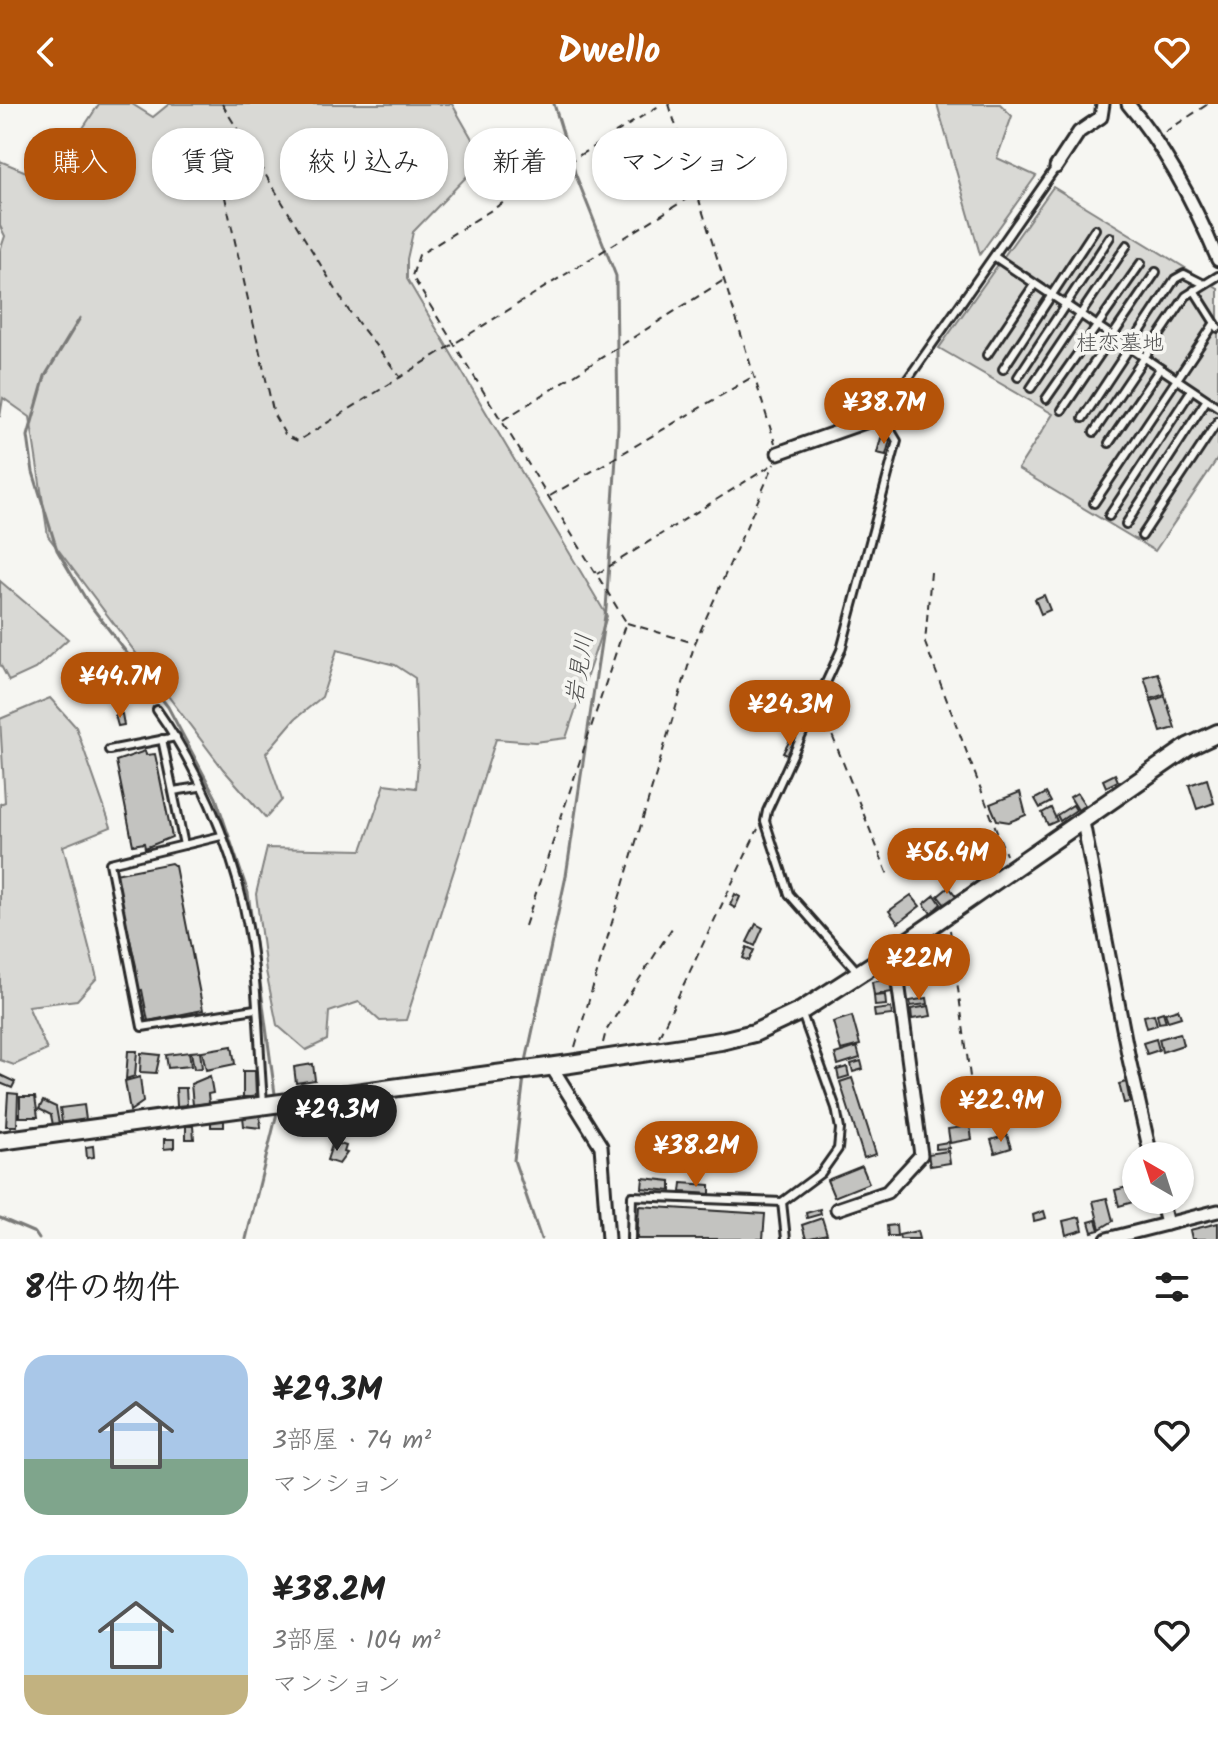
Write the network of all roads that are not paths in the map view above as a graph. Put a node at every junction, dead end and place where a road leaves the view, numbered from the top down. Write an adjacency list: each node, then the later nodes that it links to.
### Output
1 (1103, 104): 3 (street)
2 (1128, 104): 8 (street)
3 (1056, 167): 7 (lane)
4 (1095, 229): 15 (lane)
5 (1110, 237): 16 (lane)
6 (1127, 245): 17 (lane)
7 (995, 257): 13 (lane); 34 (lane)
8 (1218, 260)
9 (1141, 263): 19 (lane)
10 (1156, 272): 20 (lane)
11 (1218, 276): 12 (lane)
12 (1202, 283): 14 (lane); 21 (lane)
13 (1034, 285): 15 (lane); 22 (lane)
14 (1194, 290): 18 (lane); 23 (lane)
15 (1049, 296): 16 (lane); 24 (lane)
16 (1065, 306): 17 (lane); 26 (lane)
17 (1080, 317): 19 (lane); 28 (lane)
18 (1216, 326): 27 (lane)
19 (1095, 327): 20 (lane); 30 (lane)
20 (1112, 338): 21 (lane); 33 (lane)
21 (1128, 349): 23 (lane); 35 (lane)
22 (987, 355)
23 (1143, 359): 25 (lane); 37 (lane)
24 (1003, 369)
25 (1159, 370): 27 (lane); 38 (lane)
26 (1018, 377)
27 (1174, 380): 29 (lane); 40 (lane)
28 (1031, 388)
29 (1191, 391): 31 (lane); 41 (lane)
30 (1046, 399)
31 (1206, 401): 32 (lane); 42 (lane)
32 (1218, 407)
33 (1062, 410)
34 (882, 416): 39 (street); 55 (lane)
35 (1083, 418)
36 (1218, 421): 43 (lane)
37 (1094, 432)
38 (1109, 443)
39 (776, 459)
40 (1094, 503)
41 (1109, 516)
42 (1126, 524)
43 (1142, 536)
44 (157, 710): 46 (lane)
45 (1218, 733): 51 (street)
46 (176, 737): 47 (lane); 49 (lane)
47 (162, 739): 48 (lane); 50 (lane)
48 (109, 750)
49 (199, 787): 50 (lane); 52 (lane)
50 (173, 791): 53 (lane)
51 (1083, 822): 54 (street); 61 (street)
52 (221, 836): 53 (lane); 56 (lane)
53 (184, 845): 56 (lane)
54 (894, 951): 55 (street); 63 (street)
55 (859, 973): 57 (street)
56 (255, 1009): 59 (lane)
57 (801, 1011): 58 (street); 62 (lane)
58 (551, 1066): 59 (street); 67 (street)
59 (263, 1104): 60 (street)
60 (0, 1141)
61 (1148, 1142)
62 (782, 1202): 68 (lane); 69 (lane)
63 (837, 1209)
64 (1218, 1211): 66 (street)
65 (1164, 1214): 66 (street)
66 (1167, 1224): 70 (street)
67 (608, 1239)
68 (631, 1239)
69 (786, 1239)
70 (1107, 1239)

